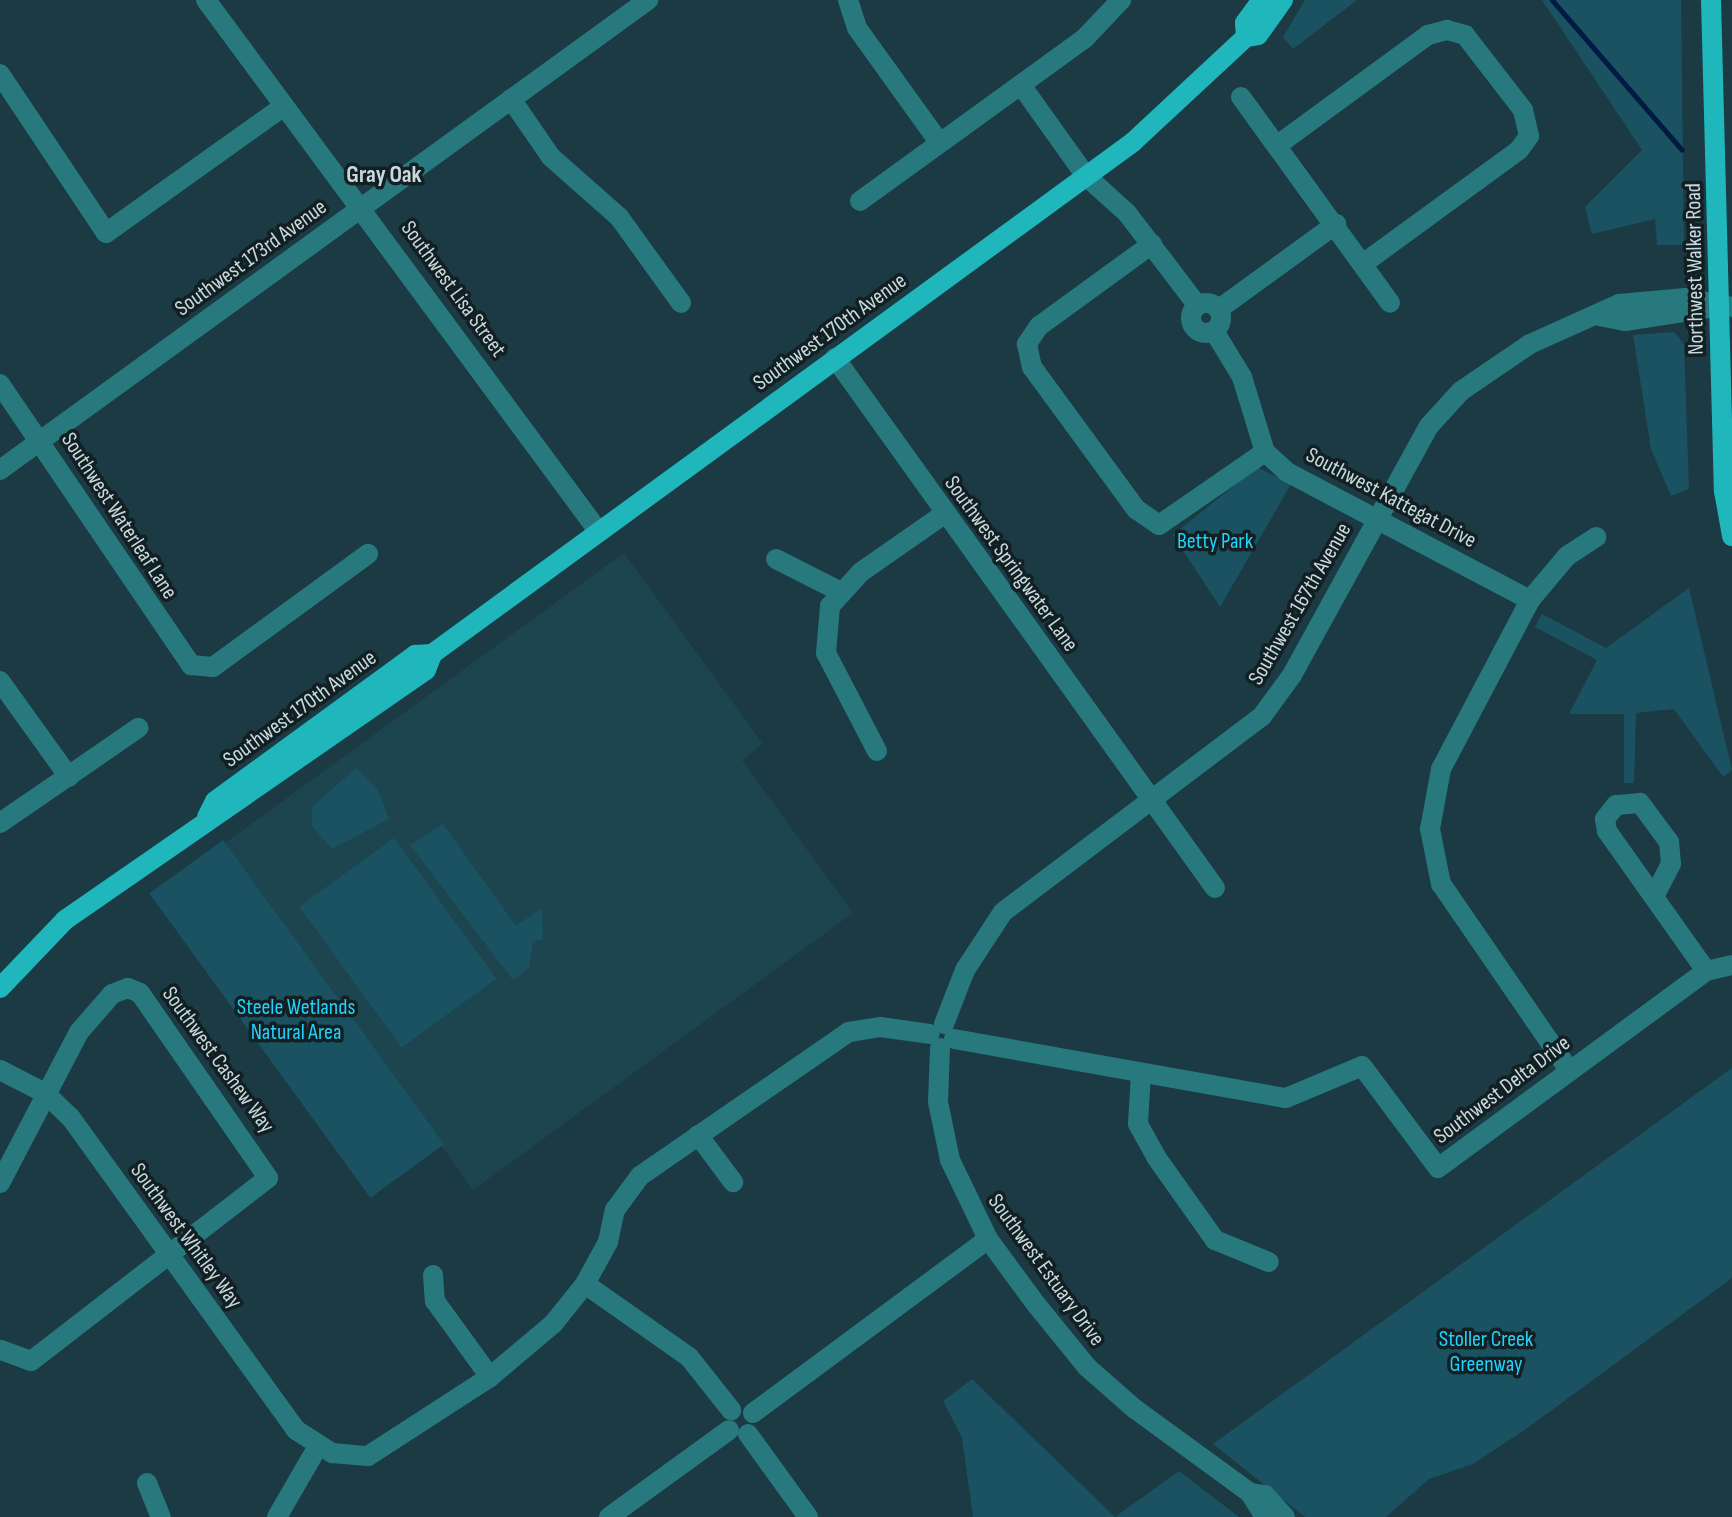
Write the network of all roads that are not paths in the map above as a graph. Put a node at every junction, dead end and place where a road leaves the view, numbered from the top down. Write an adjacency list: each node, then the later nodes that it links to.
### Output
1 (206, 0): 13 (street, Southwest Lisa Street)
2 (648, 0): 12 (street, Southwest 173rd Avenue)
3 (848, 0): 14 (street)
4 (1121, 0): 10 (street)
5 (1262, 0): 8 (main road, Southwest 170th Avenue)
6 (1283, 0): 8 (main road, Southwest 170th Avenue)
7 (1711, 0): 25 (main road, Northwest Walker Road)
8 (1246, 37): 16 (main road, Southwest 170th Avenue)
9 (0, 74): 13 (street)
10 (1021, 85): 14 (street); 16 (street)
11 (1241, 97): 15 (street)
12 (511, 99): 18 (street, Southwest 173rd Avenue); 22 (street)
13 (281, 108): 18 (street, Southwest Lisa Street)
14 (939, 142): 17 (street)
15 (1279, 144): 19 (street); 21 (street)
16 (1086, 176): 20 (street); 28 (main road, Southwest 170th Avenue)
17 (860, 201)
18 (364, 206): 30 (street, Southwest 173rd Avenue); 35 (street, Southwest Lisa Street)
19 (1336, 224): 21 (street); 26 (street)
20 (1152, 244): 24 (street); 31 (street)
21 (1364, 263): 23 (street)
22 (681, 303)
23 (1390, 303)
24 (1197, 305): 26 (street); 27 (street)
25 (1726, 306): 34 (street, Southwest 167th Avenue); 36 (main road, Northwest Walker Road)
26 (1219, 309): 27 (street)
27 (1214, 331): 31 (street)
28 (835, 358): 33 (street, Southwest Springwater Lane); 35 (main road, Southwest 170th Avenue)
29 (0, 384): 30 (street, Southwest Waterleaf Lane)
30 (41, 441): 32 (street, Southwest 173rd Avenue); 38 (street, Southwest Waterleaf Lane)
31 (1265, 452): 34 (street, Southwest Kattegat Drive)
32 (0, 470)
33 (944, 514): 40 (street); 46 (street, Southwest Springwater Lane)
34 (1378, 516): 41 (street, Southwest Kattegat Drive); 46 (street, Southwest 167th Avenue)
35 (599, 532): 52 (main road, Southwest 170th Avenue)
36 (1732, 536)
37 (1596, 537): 41 (street)
38 (368, 554)
39 (776, 559): 40 (street)
40 (839, 591): 44 (street)
41 (1530, 600): 55 (street)
42 (0, 681): 45 (street)
43 (138, 728): 45 (street)
44 (877, 751)
45 (69, 777): 47 (street)
46 (1151, 797): 48 (street, Southwest Springwater Lane); 53 (street, Southwest 167th Avenue)
47 (0, 823)
48 (1215, 888)
49 (1656, 893): 51 (street)
50 (1732, 965): 51 (street, Southwest Delta Drive)
51 (1706, 971): 55 (street, Southwest Delta Drive)
52 (0, 988)
53 (942, 1036): 56 (street, Southwest Delta Drive); 58 (street); 61 (street, Southwest Estuary Drive)
54 (0, 1070): 57 (street, Southwest Whitley Way)
55 (1569, 1070): 56 (street, Southwest Delta Drive)
56 (1141, 1073): 63 (street)
57 (45, 1093): 60 (street); 62 (street, Southwest Whitley Way); 62 (street, Southwest Cashew Way)
58 (698, 1135): 59 (street); 65 (street)
59 (733, 1182)
60 (0, 1183)
61 (988, 1239): 68 (street); 71 (street, Southwest Estuary Drive)
62 (171, 1257): 66 (street); 69 (street, Southwest Whitley Way)
63 (1269, 1262)
64 (433, 1275): 67 (street)
65 (585, 1284): 67 (street); 68 (street)
66 (0, 1350)
67 (490, 1377): 69 (street)
68 (736, 1425): 74 (street); 75 (street)
69 (317, 1448): 73 (street)
70 (147, 1483): 72 (street)
71 (1250, 1493): 76 (street, Southwest Estuary Drive); 77 (street, Southwest Estuary Drive)
72 (161, 1517)
73 (277, 1517)
74 (609, 1517)
75 (808, 1517)
76 (1265, 1517)
77 (1285, 1517)

